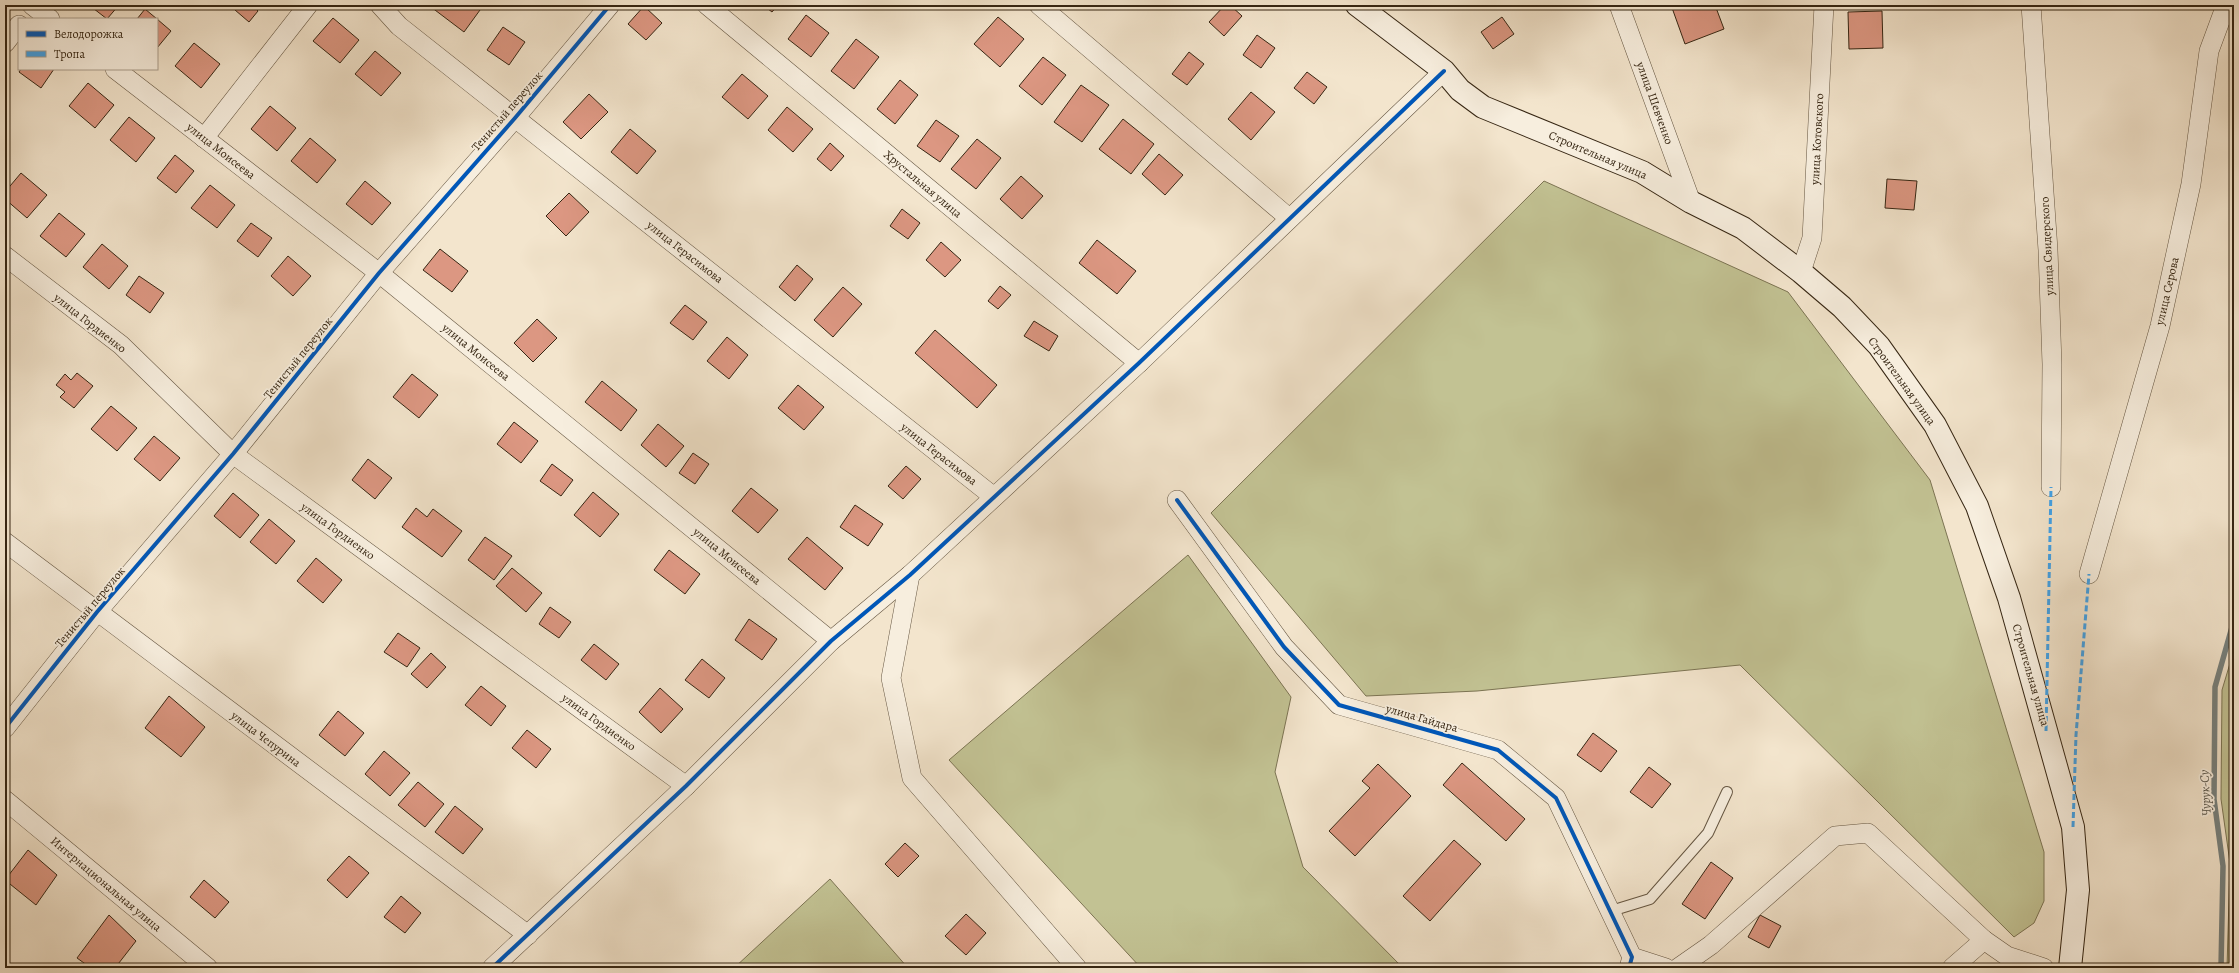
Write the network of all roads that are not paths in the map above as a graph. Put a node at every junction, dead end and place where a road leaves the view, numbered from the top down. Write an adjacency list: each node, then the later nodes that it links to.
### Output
1 (308, 5): 18 (street)
2 (380, 5): 17 (street, улица Герасимова)
3 (610, 5): 17 (street, Тенистый переулок)
4 (707, 5): 24 (street, Хрустальная улица)
5 (1039, 5): 20 (street)
6 (1619, 5): 19 (street, улица Шевченко)
7 (1824, 5): 22 (street, улица Котовского)
8 (2031, 5): 26 (street, улица Свидерского)
9 (2226, 5): 30 (street, улица Серова)
10 (31, 9): 12 (street)
11 (1370, 9): 16 (main road, Строительная улица)
12 (48, 18)
13 (18, 26): 14 (street)
14 (5, 43)
15 (116, 70): 18 (street, улица Моисеева)
16 (1444, 72): 19 (main road, Строительная улица); 20 (street)
17 (515, 118): 23 (street, Тенистый переулок); 27 (street, улица Герасимова)
18 (204, 138): 23 (street, улица Моисеева)
19 (1691, 202): 22 (main road, Строительная улица)
20 (1289, 218): 24 (street)
21 (5, 256): 25 (street, улица Гордиенко)
22 (1801, 272): 50 (main road, Строительная улица)
23 (379, 273): 25 (street, Тенистый переулок); 33 (street, улица Моисеева)
24 (1139, 363): 27 (street)
25 (234, 454): 32 (street, Тенистый переулок); 35 (street, улица Гордиенко)
26 (2051, 487)
27 (994, 497): 31 (street)
28 (1177, 500): 38 (street, улица Гайдара)
29 (5, 542): 32 (street, улица Чепурина)
30 (2089, 574)
31 (910, 575): 33 (street); 45 (street)
32 (97, 612): 34 (street, Тенистый переулок); 39 (street, улица Чепурина)
33 (831, 641): 35 (street)
34 (5, 728)
35 (686, 786): 39 (street)
36 (1727, 792): 38 (lane)
37 (5, 800): 43 (street, Интернациональная улица)
38 (1611, 911): 42 (street, улица Гайдара)
39 (528, 935): 41 (street)
40 (1984, 940): 47 (street); 48 (street); 49 (street)
41 (509, 961): 44 (street)
42 (1630, 963): 46 (street)
43 (208, 968)
44 (492, 968)
45 (1077, 968)
46 (1666, 968)
47 (1678, 968)
48 (1952, 968)
49 (2044, 968)
50 (2070, 968)

